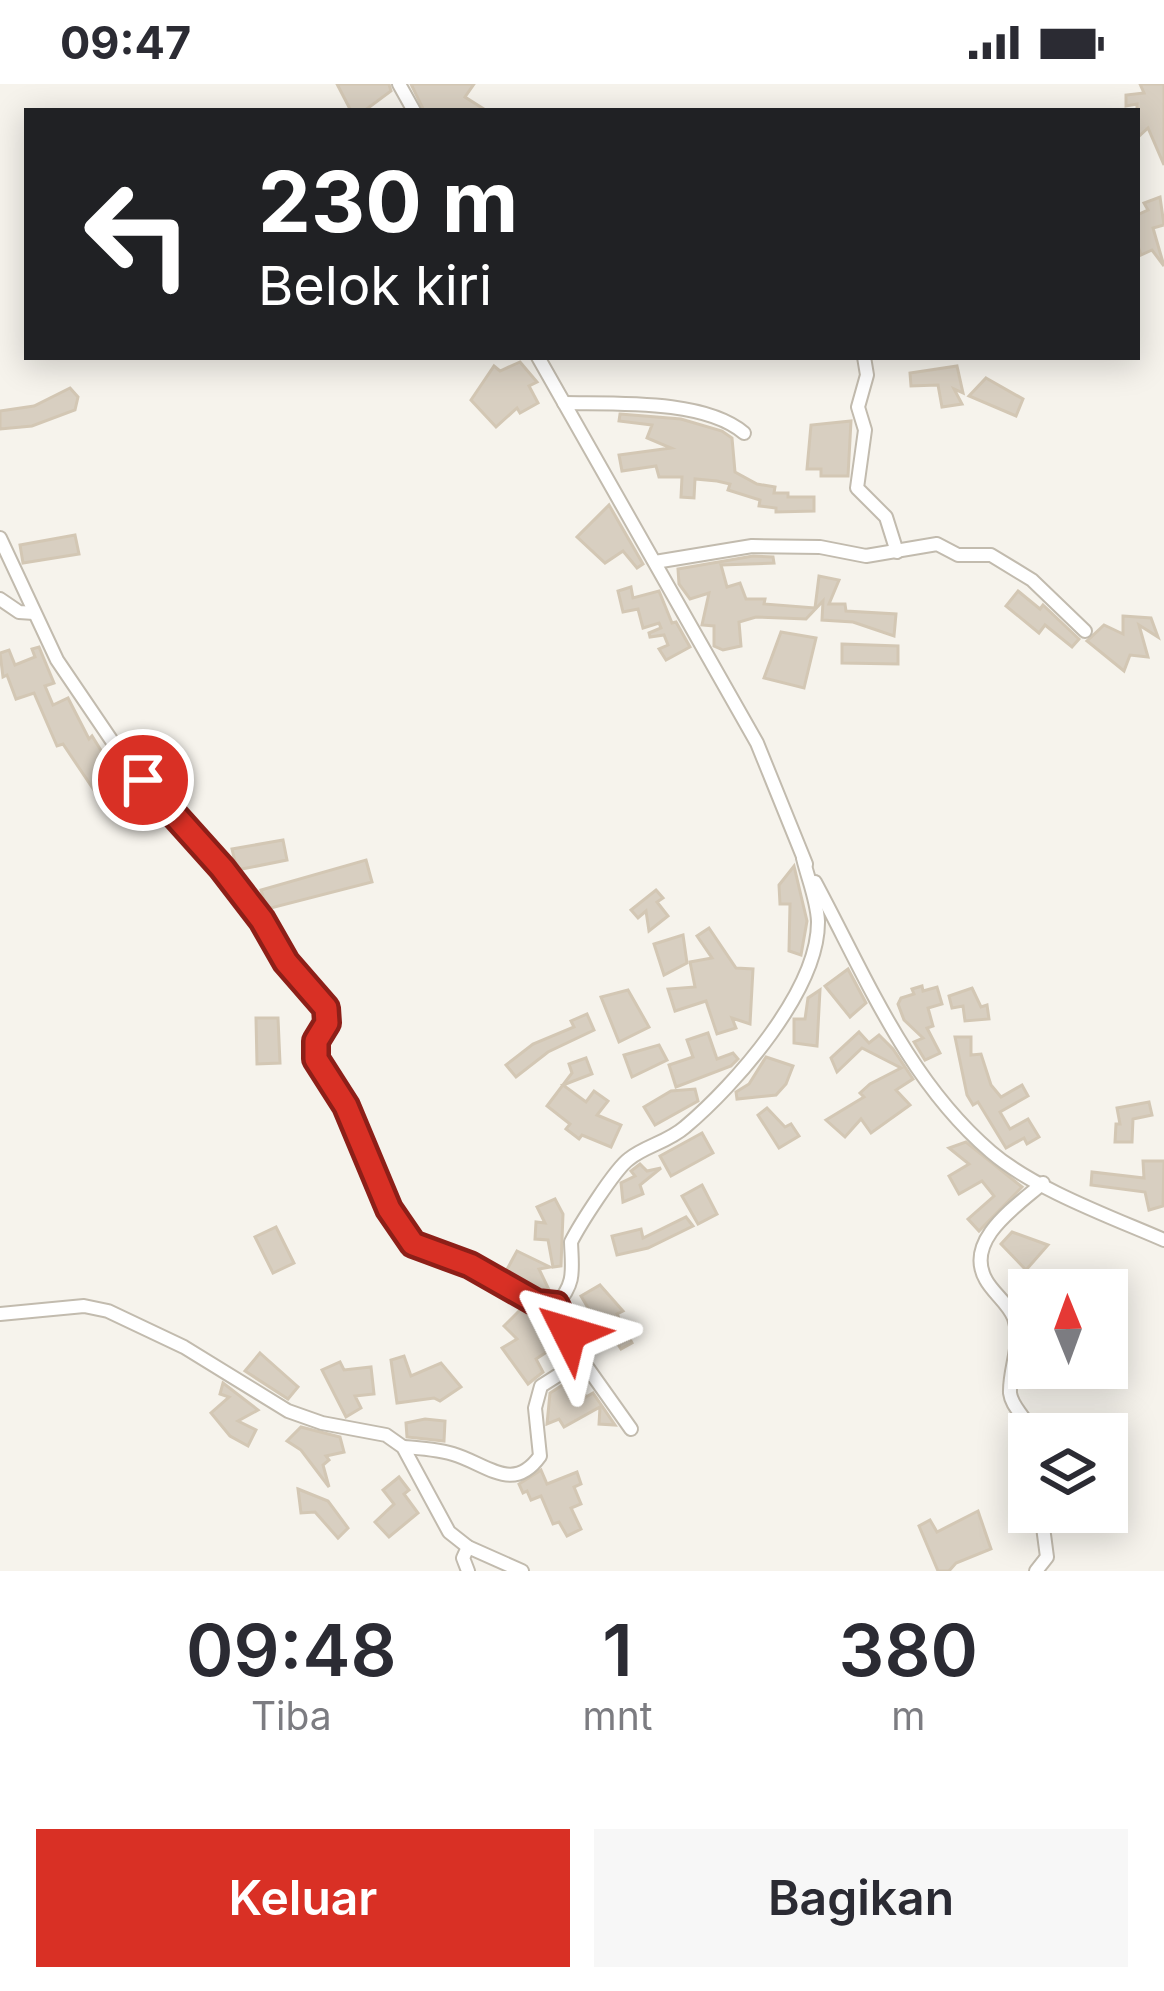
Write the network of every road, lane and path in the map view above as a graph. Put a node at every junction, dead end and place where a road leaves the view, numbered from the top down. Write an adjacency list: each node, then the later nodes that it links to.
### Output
1 (540, 360): 3 (street)
2 (865, 360): 6 (street)
3 (564, 403): 4 (street); 7 (street)
4 (745, 433)
5 (0, 538): 9 (street)
6 (897, 552): 7 (street); 10 (street)
7 (655, 562): 11 (street)
8 (0, 599): 9 (street)
9 (34, 613): 14 (street)
10 (1085, 632)
11 (802, 858): 12 (street); 14 (street)
12 (1043, 1183): 13 (street); 17 (street)
13 (1164, 1240)
14 (556, 1305): 16 (street)
15 (0, 1314): 19 (street)
16 (582, 1360): 18 (street); 19 (street)
17 (1020, 1413)
18 (632, 1429)
19 (403, 1448): 21 (street)
20 (1044, 1533): 24 (street)
21 (468, 1546): 22 (street); 23 (street)
22 (468, 1571)
23 (522, 1571)
24 (1036, 1571)

